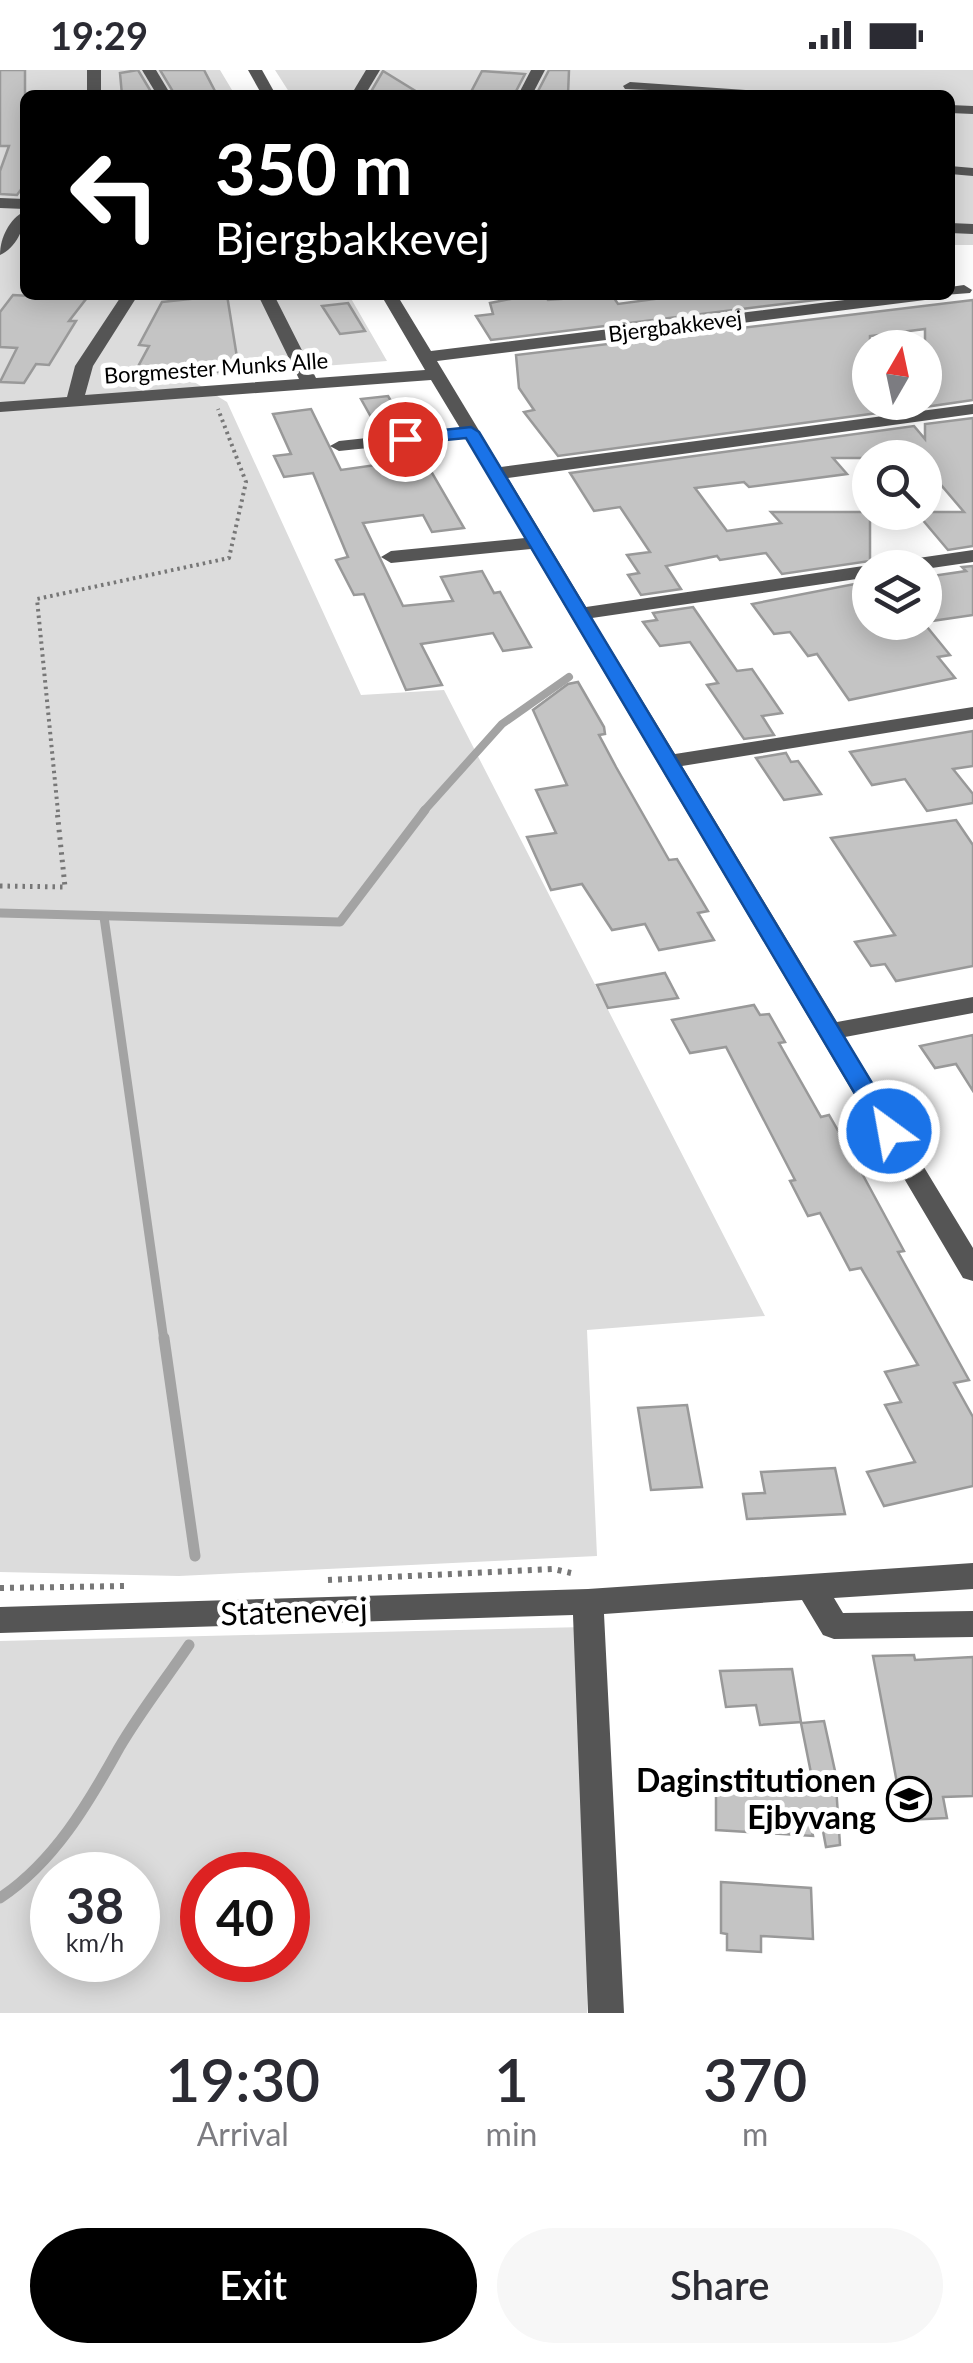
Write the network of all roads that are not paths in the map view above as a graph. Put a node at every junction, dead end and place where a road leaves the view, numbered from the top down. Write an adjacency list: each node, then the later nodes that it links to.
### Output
1 (630, 86): 2 (street)
2 (688, 90)
3 (20, 223): 4 (street)
4 (0, 250)
5 (127, 300): 11 (street)
6 (268, 300): 10 (street)
7 (392, 300): 9 (street)
8 (890, 300): 9 (street, Bjergbakkevej)
9 (430, 365): 10 (street, Borgmester Munks Alle); 14 (street)
10 (310, 384): 11 (street, Borgmester Munks Alle)
11 (74, 401): 12 (street, Borgmester Munks Alle)
12 (0, 407)
13 (973, 409): 16 (street)
14 (471, 432): 15 (street); 16 (street)
15 (339, 446)
16 (494, 474): 17 (street)
17 (535, 543): 19 (street); 22 (street)
18 (973, 556): 20 (street)
19 (391, 557)
20 (942, 561)
21 (852, 574): 22 (street)
22 (577, 614): 24 (street)
23 (973, 713): 24 (street)
24 (665, 762): 26 (street)
25 (973, 1005): 26 (street)
26 (827, 1032): 27 (street)
27 (973, 1270)
28 (973, 1576): 29 (street, Statenevej)
29 (811, 1587): 30 (street, Statenevej); 32 (street)
30 (588, 1602): 31 (street, Statenevej); 33 (street)
31 (0, 1620)
32 (973, 1624)
33 (606, 2013)

